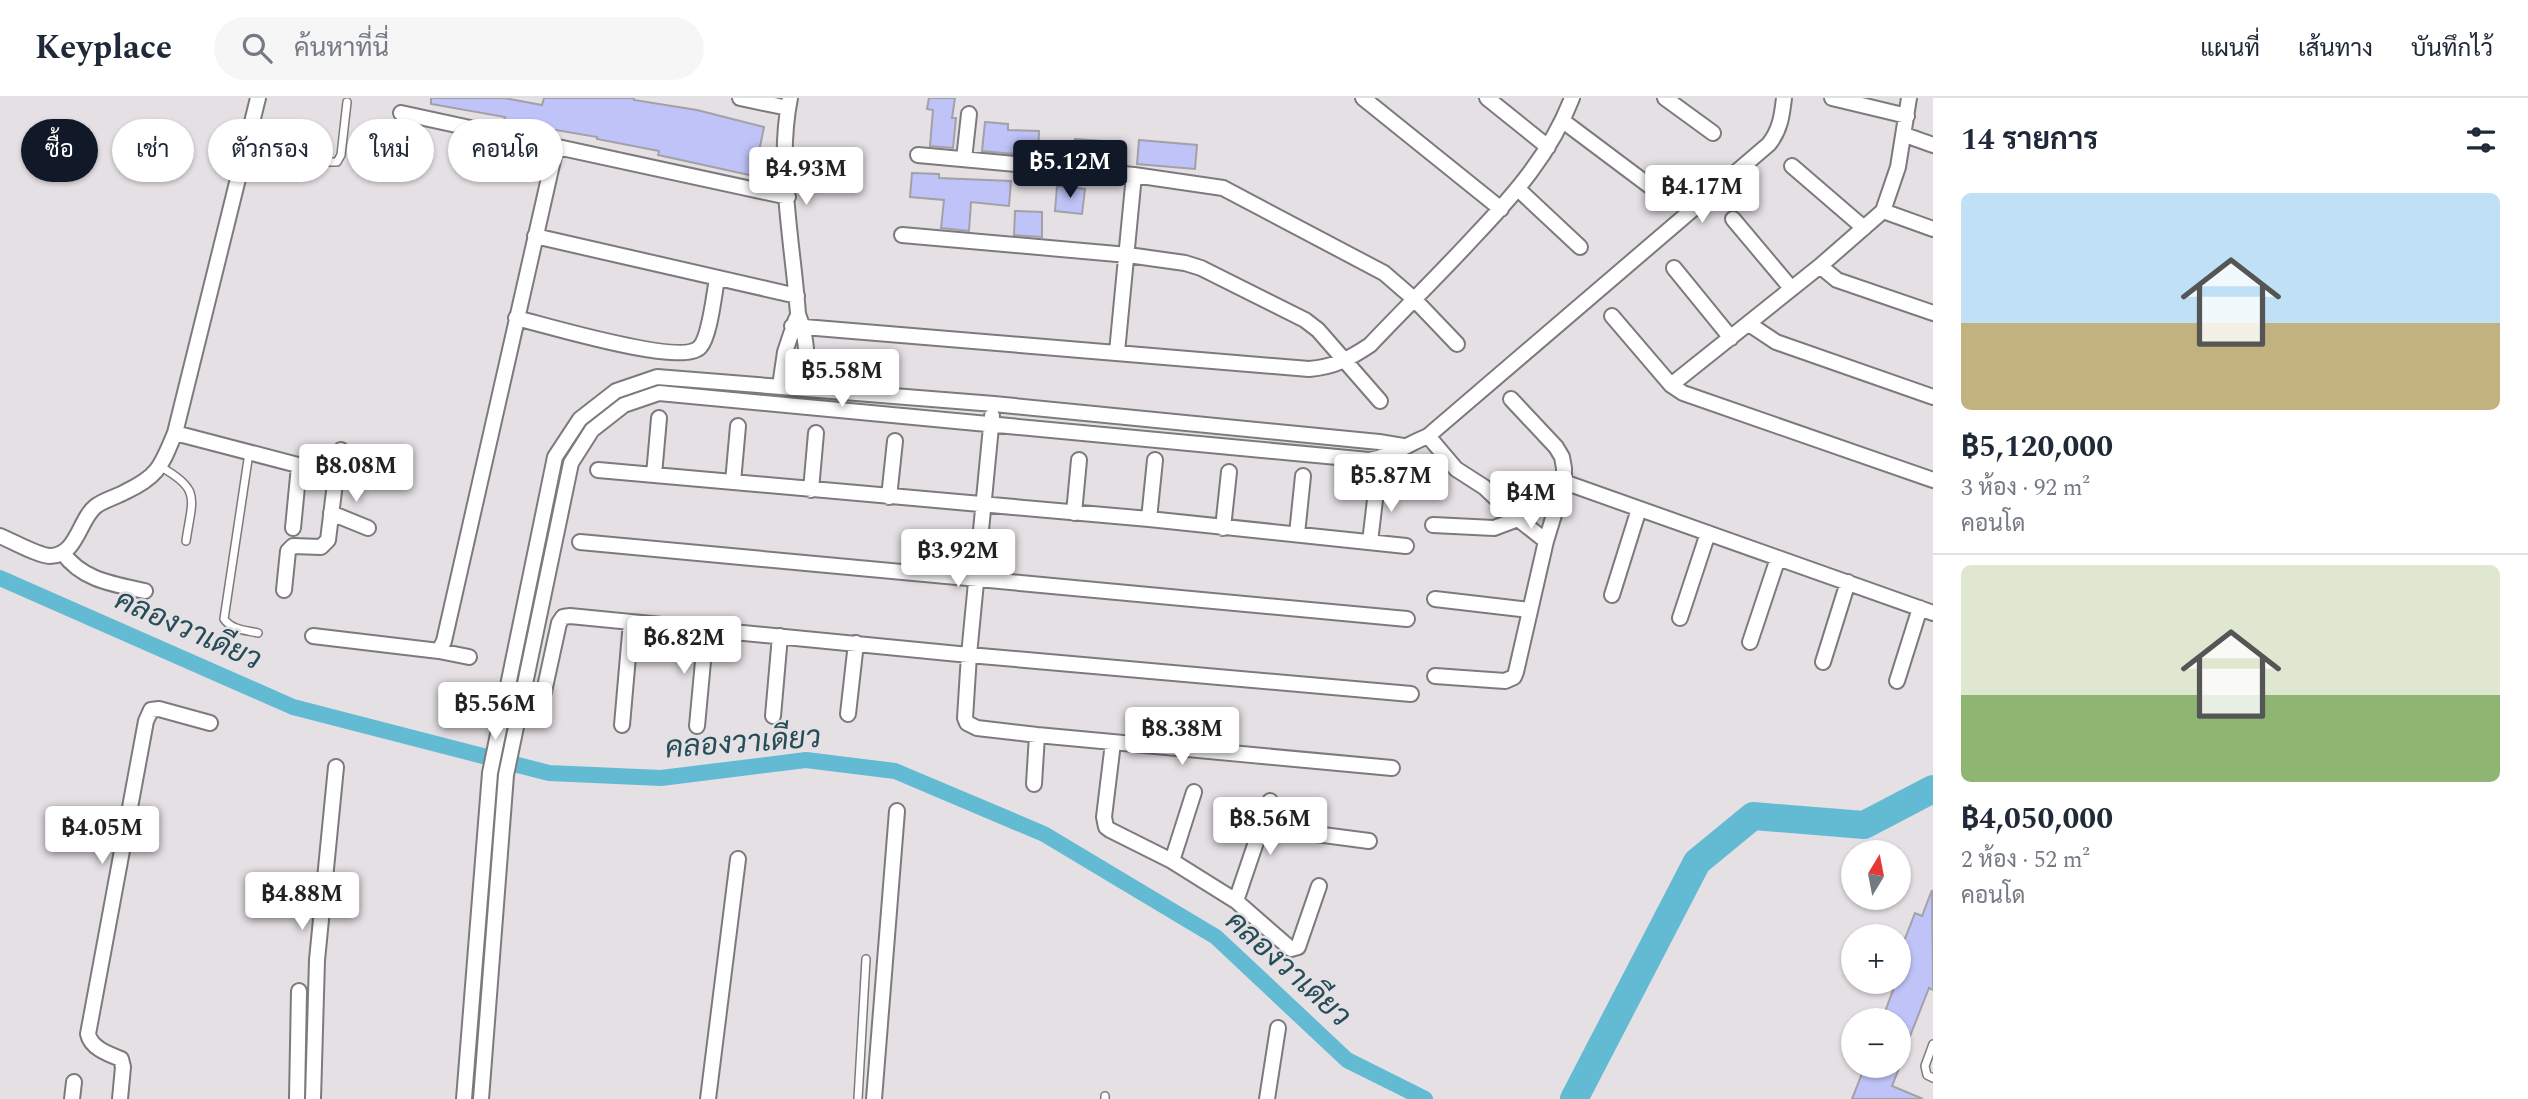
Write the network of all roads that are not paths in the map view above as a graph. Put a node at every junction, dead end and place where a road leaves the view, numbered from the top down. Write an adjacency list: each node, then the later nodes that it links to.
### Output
1 (258, 98): 15 (street)
2 (740, 98): 11 (street)
3 (1363, 98): 33 (street)
4 (1487, 98): 21 (street)
5 (1572, 98): 16 (street)
6 (1665, 98): 18 (street)
7 (1784, 98): 69 (street)
8 (1832, 98): 14 (street)
9 (1909, 98): 14 (street)
10 (347, 102): 25 (lane)
11 (789, 103): 32 (street)
12 (401, 113): 17 (street)
13 (969, 114): 24 (street)
14 (1907, 116): 19 (street)
15 (253, 119)
16 (1563, 121): 21 (street); 30 (street)
17 (448, 123)
18 (1713, 133)
19 (1905, 135): 20 (street); 34 (street)
20 (1933, 145)
21 (1548, 147): 31 (street)
22 (563, 148): 32 (street)
23 (918, 155): 24 (street)
24 (964, 159): 27 (street)
25 (333, 162)
26 (1792, 166): 36 (street)
27 (1134, 176): 41 (street); 47 (street)
28 (237, 182): 67 (street)
29 (548, 182): 39 (street)
30 (1651, 187)
31 (1518, 189): 33 (street); 40 (street)
32 (788, 197): 46 (street)
33 (1501, 209): 47 (street)
34 (1883, 211): 36 (street); 37 (street)
35 (1733, 219): 45 (street)
36 (1864, 228): 42 (street)
37 (1933, 229)
38 (902, 235): 41 (street)
39 (535, 236): 44 (street); 50 (street)
40 (1580, 247)
41 (1128, 255): 55 (street); 56 (street)
42 (1819, 266): 45 (street); 48 (street)
43 (1674, 268): 53 (street)
44 (717, 279): 46 (street); 50 (street)
45 (1791, 288): 52 (street)
46 (797, 296): 51 (street)
47 (1414, 299): 54 (street); 56 (street)
48 (1933, 313)
49 (1612, 316): 57 (street)
50 (516, 318): 128 (street)
51 (798, 322): 55 (street); 58 (street); 58 (street)
52 (1749, 324): 53 (street); 59 (street)
53 (1731, 338): 57 (street)
54 (1457, 344)
55 (1117, 352): 56 (street)
56 (1346, 361): 61 (street)
57 (1671, 385): 83 (street)
58 (793, 388): 62 (street); 63 (street); 109 (street)
59 (1933, 397)
60 (1511, 399): 85 (street)
61 (1380, 401)
62 (791, 404): 65 (street); 111 (street)
63 (993, 404): 65 (street); 71 (street)
64 (659, 418): 81 (street)
65 (991, 423): 71 (street); 89 (street)
66 (738, 426): 84 (street)
67 (175, 433): 73 (street); 77 (street)
68 (816, 433): 87 (street)
69 (1427, 436): 71 (street); 94 (street)
70 (895, 441): 88 (street)
71 (1403, 446)
72 (341, 450): 80 (street)
73 (249, 453): 76 (street); 123 (lane)
74 (1079, 460): 92 (street)
75 (1155, 460): 93 (street)
76 (299, 466): 80 (street); 97 (street)
77 (161, 467): 102 (lane); 107 (street)
78 (598, 470): 81 (street)
79 (1229, 472): 96 (street)
80 (335, 475): 91 (street)
81 (654, 475): 84 (street)
82 (1303, 476): 100 (street)
83 (1933, 480)
84 (733, 482): 87 (street)
85 (1564, 482): 90 (street); 103 (street)
86 (1377, 483): 105 (street)
87 (811, 490): 88 (street)
88 (889, 497): 89 (street)
89 (983, 505): 92 (street); 110 (street)
90 (1639, 509): 99 (street); 115 (street)
91 (331, 513): 98 (street); 113 (street)
92 (1074, 513): 93 (street)
93 (1149, 519): 96 (street)
94 (1518, 519): 95 (street); 103 (street)
95 (1433, 525)
96 (1223, 527): 100 (street)
97 (293, 528)
98 (368, 528)
99 (1708, 533): 108 (street); 119 (street)
100 (1297, 534): 105 (street)
101 (0, 536): 107 (street)
102 (186, 541)
103 (1546, 541): 117 (street)
104 (580, 542): 110 (street)
105 (1370, 542): 106 (street)
106 (1406, 546)
107 (62, 553): 114 (street)
108 (1778, 558): 112 (street); 126 (street)
109 (530, 577): 111 (street); 136 (street)
110 (976, 578): 120 (street); 129 (street)
111 (545, 580): 138 (street)
112 (1848, 582): 118 (street); 131 (street)
113 (284, 590)
114 (145, 591)
115 (1612, 594)
116 (1435, 600): 117 (street)
117 (1529, 610): 132 (street)
118 (1926, 610): 133 (street)
119 (1680, 618)
120 (1407, 619)
121 (631, 622): 122 (street); 135 (street); 141 (street)
122 (706, 629): 125 (street); 142 (street)
123 (258, 633)
124 (313, 636): 128 (street)
125 (780, 636): 127 (street); 139 (street)
126 (1750, 642)
127 (856, 643): 129 (street); 137 (street)
128 (439, 651): 130 (street)
129 (969, 655): 134 (street); 143 (street)
130 (469, 657)
131 (1823, 662)
132 (1435, 676)
133 (1897, 681)
134 (1410, 694)
135 (540, 710)
136 (502, 713): 138 (street); 147 (street)
137 (848, 714)
138 (518, 716): 148 (street)
139 (773, 716)
140 (210, 723): 168 (street)
141 (622, 725)
142 (697, 726)
143 (1037, 735): 144 (street); 149 (street)
144 (1113, 743): 146 (street); 156 (street)
145 (336, 767): 170 (street)
146 (1392, 768)
147 (491, 770): 148 (street); 161 (street)
148 (507, 772): 162 (street)
149 (1034, 784)
150 (1195, 792): 156 (street)
151 (1270, 801): 153 (street)
152 (897, 811): 175 (street)
153 (1262, 827): 154 (street); 158 (street)
154 (1369, 841)
155 (738, 859): 173 (street)
156 (1172, 861): 158 (street)
157 (1319, 886): 158 (street)
158 (1236, 901)
159 (866, 959): 174 (lane)
160 (299, 991): 169 (street)
161 (471, 1021): 162 (street); 171 (street)
162 (487, 1022): 172 (street)
163 (1278, 1028): 176 (street)
164 (1933, 1044): 165 (lane)
165 (1933, 1078)
166 (74, 1082): 167 (street)
167 (72, 1099)
168 (120, 1099)
169 (297, 1099)
170 (313, 1099)
171 (464, 1099)
172 (481, 1099)
173 (708, 1099)
174 (858, 1099)
175 (874, 1099)
176 (1267, 1099)

